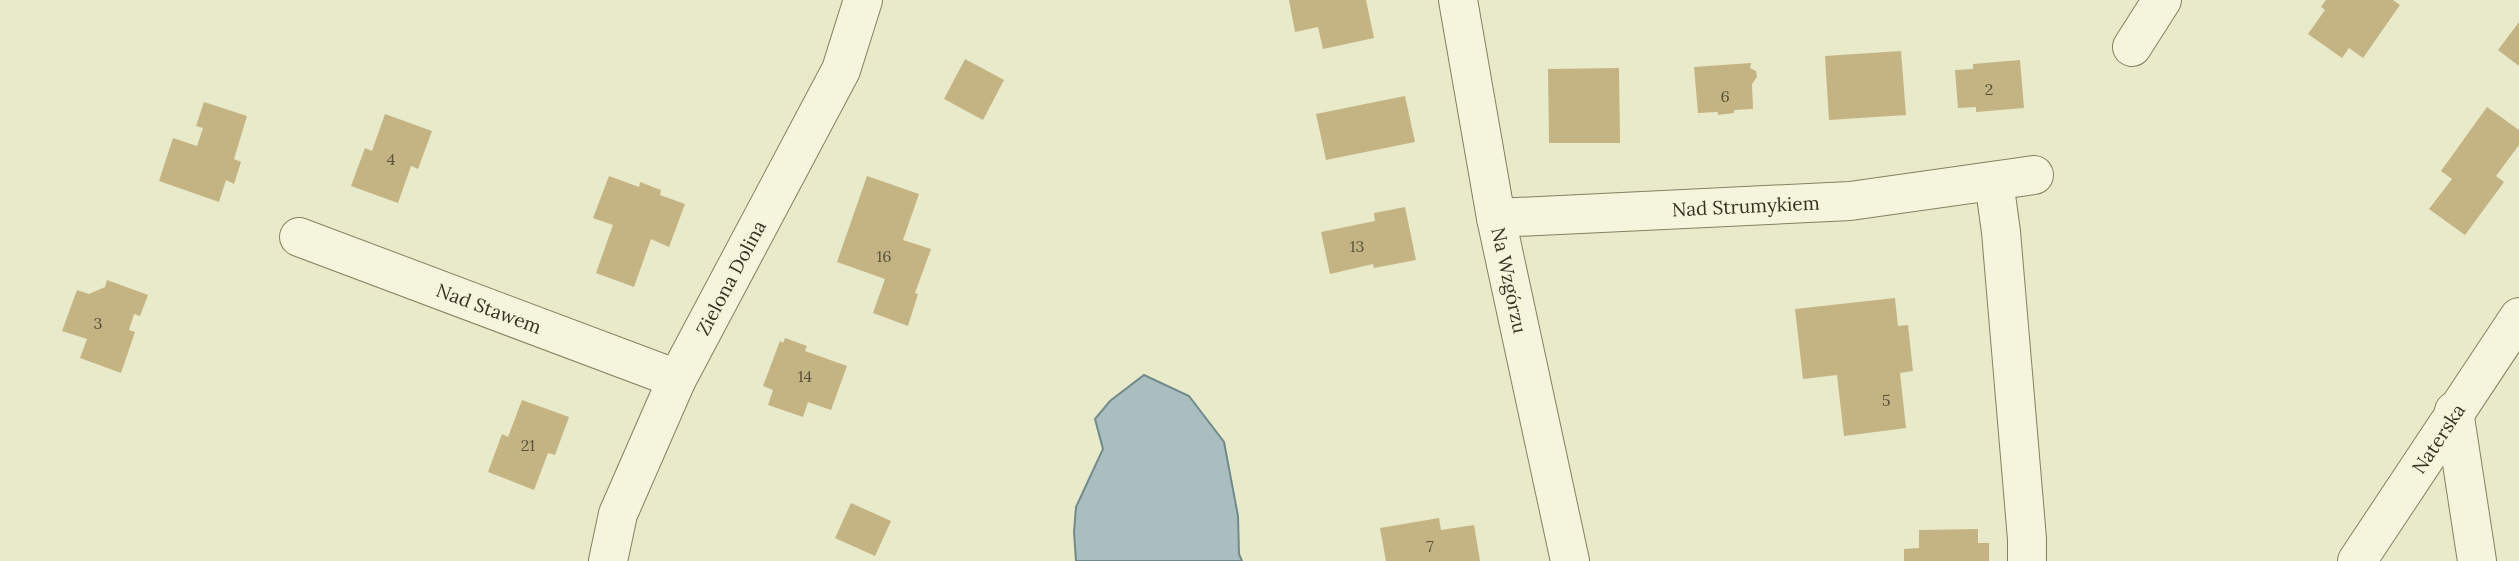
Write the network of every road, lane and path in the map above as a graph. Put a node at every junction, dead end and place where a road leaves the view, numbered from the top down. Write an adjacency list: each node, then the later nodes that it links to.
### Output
1 (863, 0): 10 (street, Zielona Dolina)
2 (1458, 0): 7 (street, Na Wzgórzu)
3 (2162, 0): 4 (street)
4 (2132, 47)
5 (2034, 175): 6 (street, Nad Strumykiem)
6 (1994, 181): 7 (street, Nad Strumykiem); 14 (street)
7 (1496, 218): 13 (street, Na Wzgórzu)
8 (299, 237): 10 (street, Nad Stawem)
9 (2519, 317): 11 (street, Naterska)
10 (677, 379): 12 (street, Zielona Dolina)
11 (2454, 411): 15 (street, Naterska); 16 (street)
12 (608, 561)
13 (1570, 561)
14 (2027, 561)
15 (2357, 561)
16 (2477, 561)

